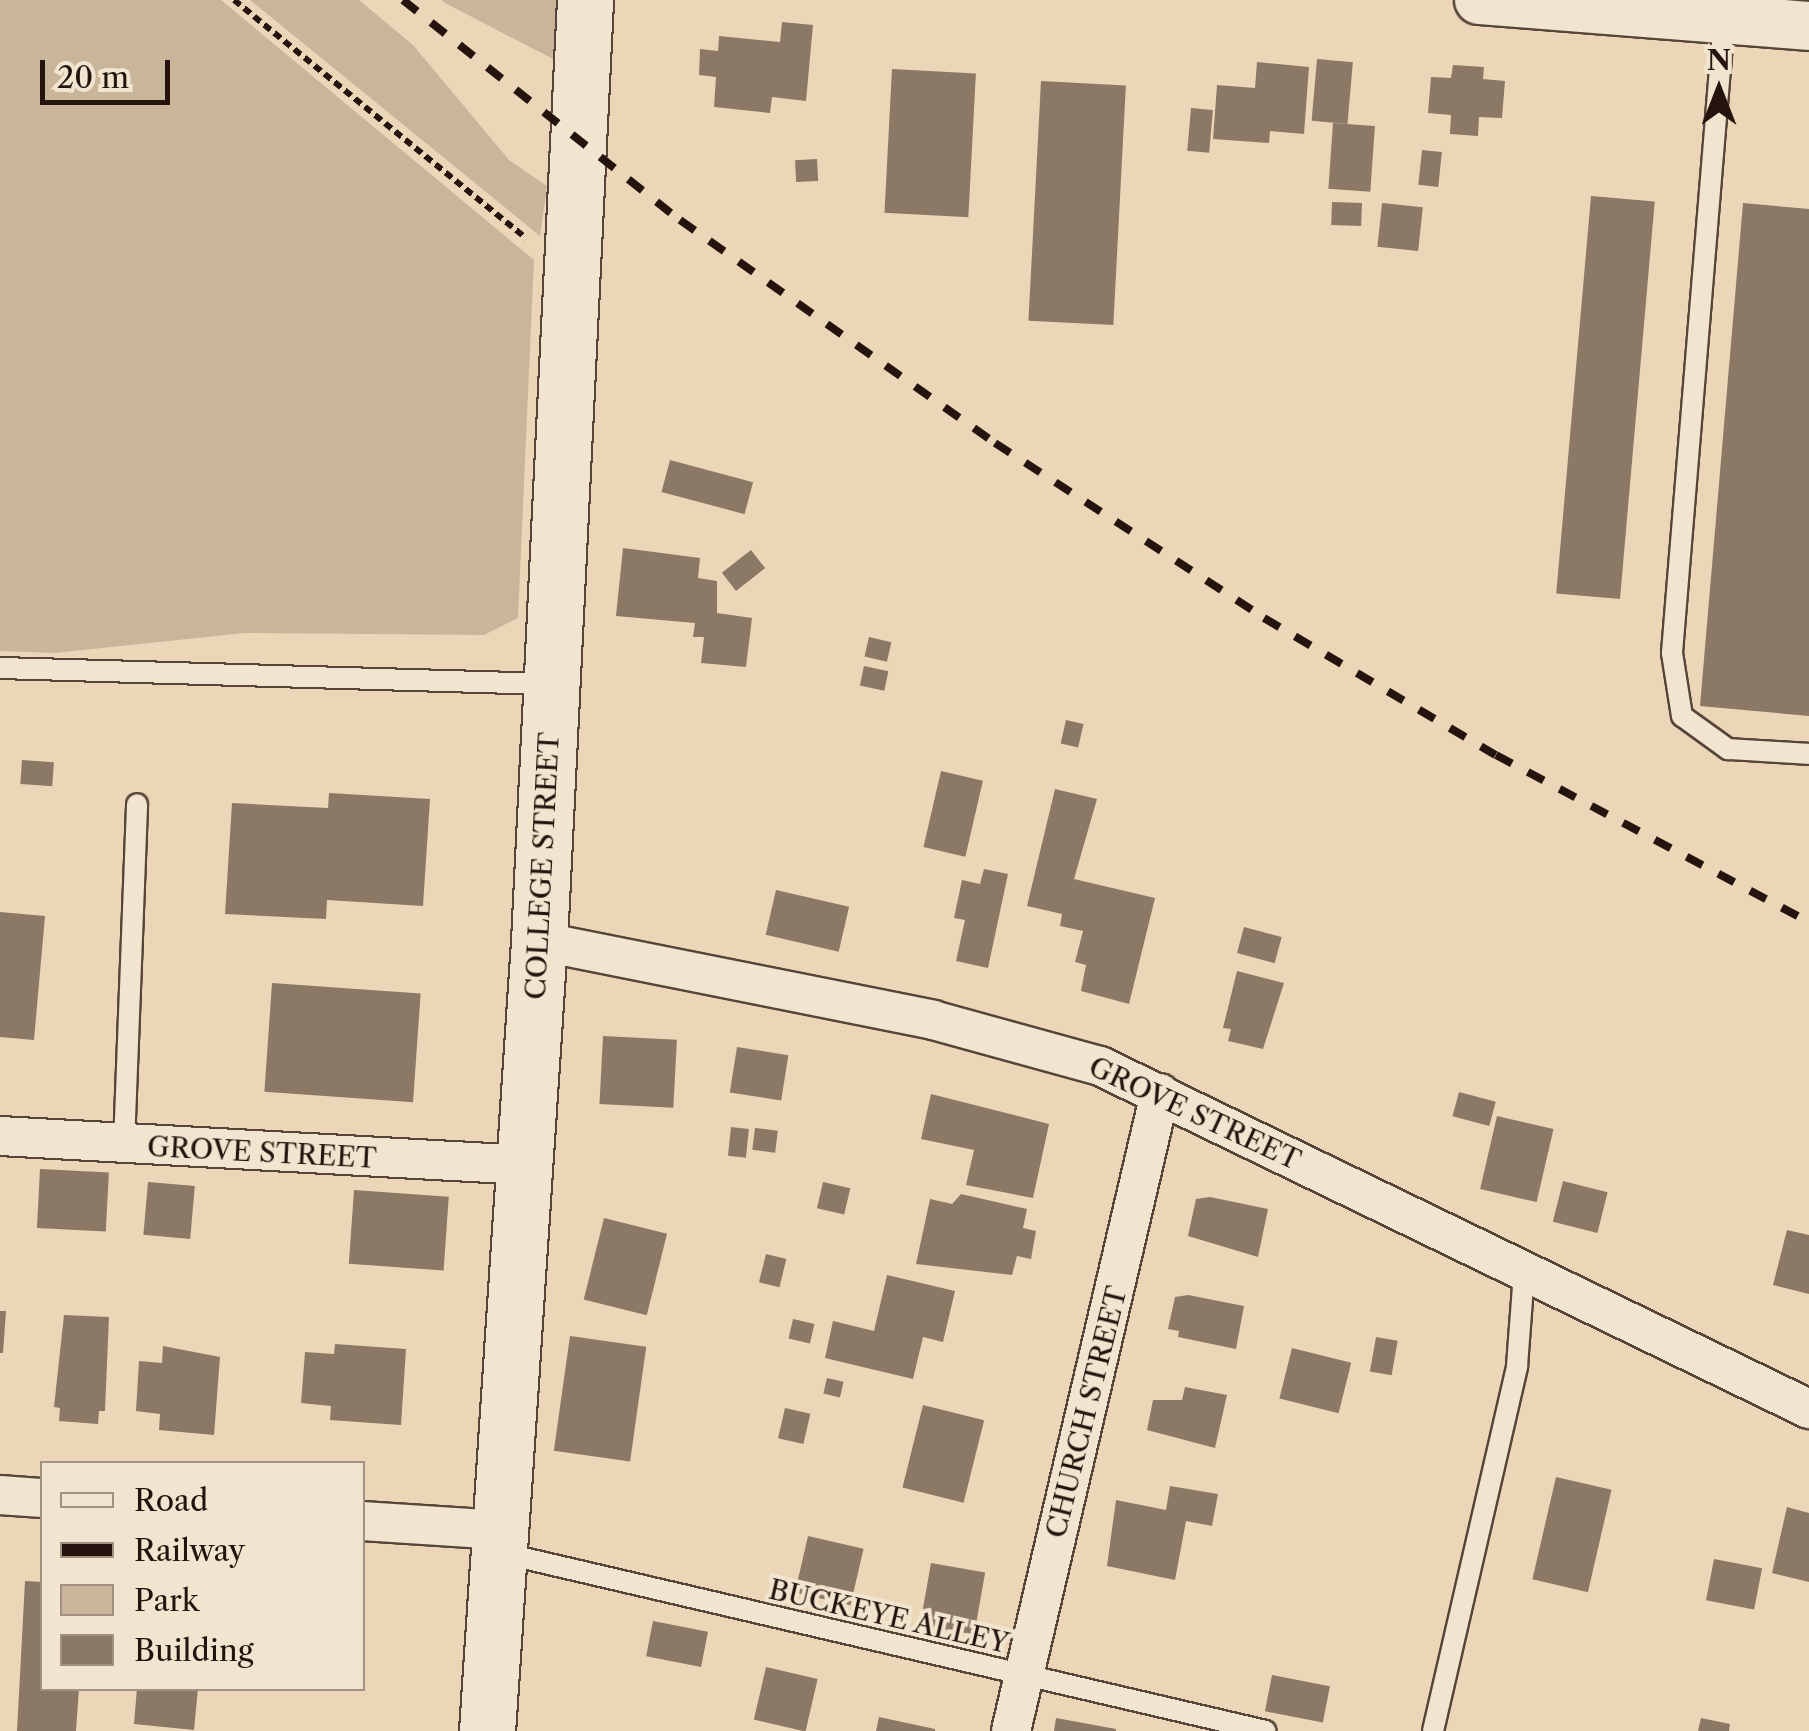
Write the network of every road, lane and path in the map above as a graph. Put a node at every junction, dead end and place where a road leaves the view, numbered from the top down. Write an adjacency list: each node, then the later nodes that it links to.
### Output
1 (234, 0): 6 (path)
2 (585, 0): 8 (main road, COLLEGE STREET)
3 (1479, 0): 4 (street)
4 (1724, 20): 5 (street); 9 (lane)
5 (1809, 26)
6 (538, 248)
7 (0, 668): 8 (lane)
8 (552, 684): 11 (main road, COLLEGE STREET)
9 (1809, 754)
10 (137, 804): 14 (lane)
11 (539, 941): 12 (street, GROVE STREET); 15 (main road, COLLEGE STREET)
12 (1160, 1093): 16 (street, GROVE STREET); 22 (street, CHURCH STREET)
13 (0, 1136): 14 (street, GROVE STREET)
14 (124, 1146): 15 (street, GROVE STREET)
15 (525, 1165): 21 (main road, COLLEGE STREET)
16 (1524, 1273): 17 (street, GROVE STREET); 26 (lane)
17 (1809, 1408)
18 (0, 1495): 19 (street)
19 (40, 1498)
20 (365, 1521): 21 (street)
21 (500, 1541): 22 (lane, BUCKEYE ALLEY); 23 (main road, COLLEGE STREET)
22 (1021, 1676): 24 (street, CHURCH STREET); 25 (lane, BUCKEYE ALLEY)
23 (487, 1731)
24 (1011, 1731)
25 (1266, 1731)
26 (1433, 1731)

